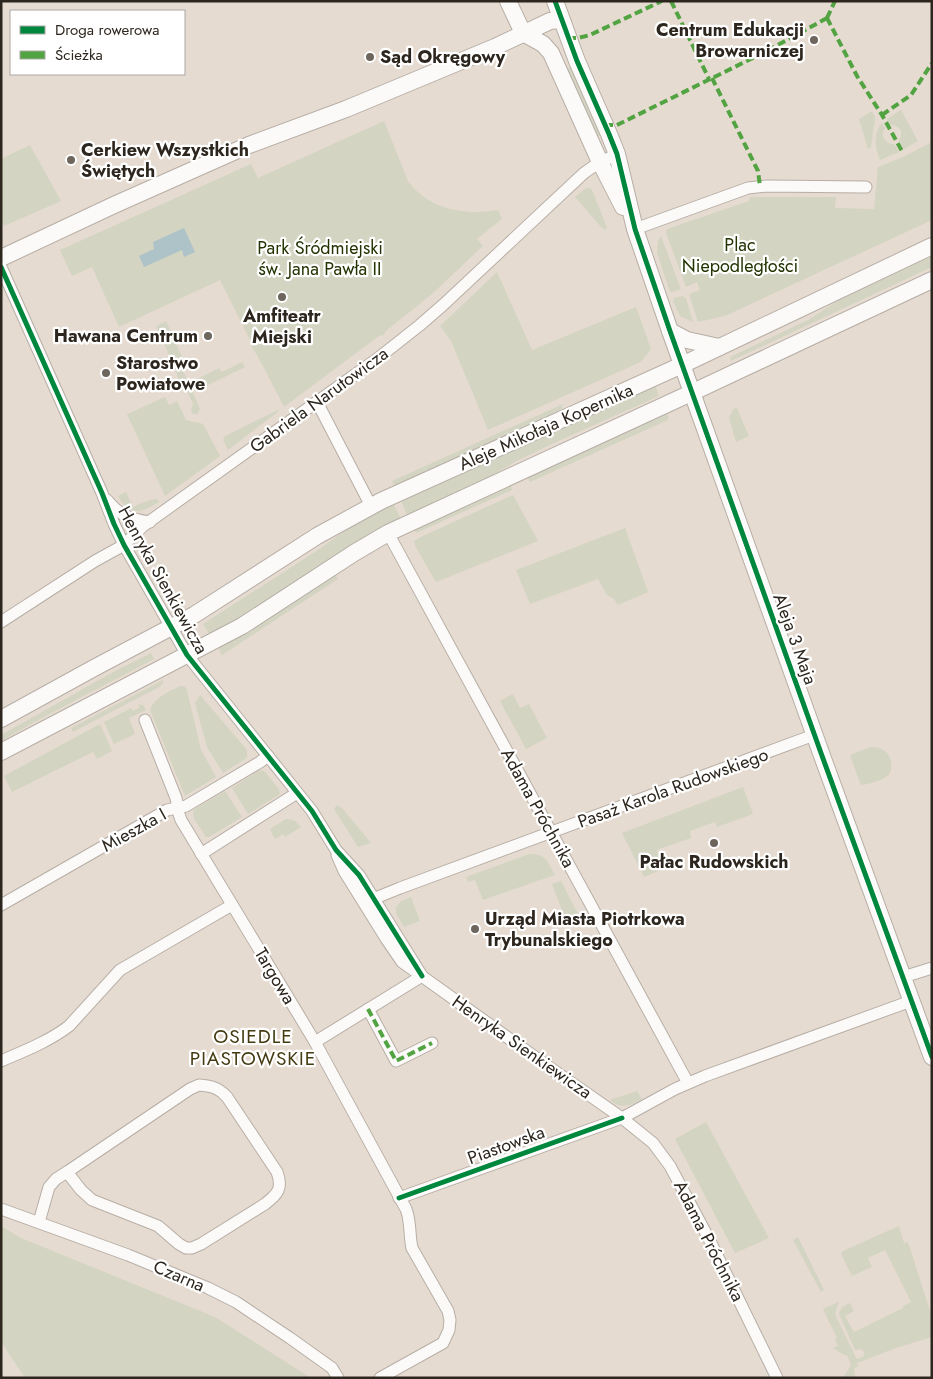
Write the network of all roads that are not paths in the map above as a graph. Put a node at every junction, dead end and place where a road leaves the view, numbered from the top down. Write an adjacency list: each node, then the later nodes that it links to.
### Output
1 (508, 1): 4 (street)
2 (556, 1): 3 (street)
3 (565, 31): 4 (street); 5 (street); 6 (street)
4 (523, 34): 5 (street); 11 (street)
5 (540, 41): 7 (street)
6 (617, 154): 7 (street, Gabriela Narutowicza); 9 (street)
7 (600, 162): 9 (street); 18 (street, Gabriela Narutowicza)
8 (866, 187): 9 (street)
9 (635, 230): 14 (street, Aleja 3 Maja)
10 (932, 246): 15 (street, Aleje Mikołaja Kopernika)
11 (1, 258)
12 (1, 267): 19 (street, Henryka Sienkiewicza)
13 (928, 283): 17 (street, Aleje Mikołaja Kopernika)
14 (670, 331): 15 (street); 16 (street, Aleja 3 Maja)
15 (719, 347): 16 (street, Aleje Mikołaja Kopernika)
16 (682, 365): 17 (street, Aleja 3 Maja); 20 (street, Aleje Mikołaja Kopernika)
17 (692, 393): 22 (street, Aleje Mikołaja Kopernika); 29 (street, Aleja 3 Maja)
18 (317, 402): 20 (street); 21 (street, Gabriela Narutowicza)
19 (102, 493): 21 (street); 23 (street, Henryka Sienkiewicza)
20 (371, 506): 25 (street, Aleje Mikołaja Kopernika)
21 (150, 522): 23 (street, Gabriela Narutowicza)
22 (388, 533): 26 (street, Aleje Mikołaja Kopernika); 34 (street, Adama Próchnika)
23 (124, 545): 24 (street, Gabriela Narutowicza); 25 (street, Henryka Sienkiewicza)
24 (1, 622)
25 (171, 627): 26 (street, Henryka Sienkiewicza); 27 (street, Aleje Mikołaja Kopernika)
26 (187, 656): 30 (street, Aleje Mikołaja Kopernika); 31 (street, Henryka Sienkiewicza)
27 (1, 719)
28 (145, 720): 33 (street, Targowa)
29 (814, 735): 34 (street, Pasaż Karola Rudowskiego); 41 (street, Aleja 3 Maja)
30 (1, 752)
31 (268, 756): 32 (street, Henryka Sienkiewicza); 33 (street, Mieszka I)
32 (298, 793): 35 (street); 36 (street, Henryka Sienkiewicza)
33 (178, 807): 35 (street, Targowa); 37 (street, Mieszka I)
34 (552, 833): 36 (street, Pasaż Karola Rudowskiego); 48 (street, Adama Próchnika)
35 (201, 854): 38 (street, Targowa)
36 (369, 901): 40 (street, Henryka Sienkiewicza)
37 (1, 905)
38 (232, 905): 44 (street, Targowa); 47 (street)
39 (932, 968): 41 (street)
40 (422, 976): 43 (street); 49 (street, Henryka Sienkiewicza)
41 (903, 977): 42 (street, Aleja 3 Maja)
42 (911, 1001): 46 (street, Aleja 3 Maja); 48 (street, Piastowska)
43 (368, 1010): 44 (street); 45 (street)
44 (315, 1042): 51 (street, Targowa)
45 (432, 1043)
46 (932, 1057)
47 (1, 1061)
48 (688, 1083): 49 (street, Piastowska)
49 (622, 1118): 51 (street, Piastowska); 56 (street, Adama Próchnika)
50 (67, 1172): 50 (street); 53 (street)
51 (399, 1198): 55 (street, Targowa)
52 (1, 1209): 53 (street, Czarna)
53 (39, 1222): 54 (street, Czarna)
54 (338, 1378)
55 (380, 1378)
56 (777, 1378)

